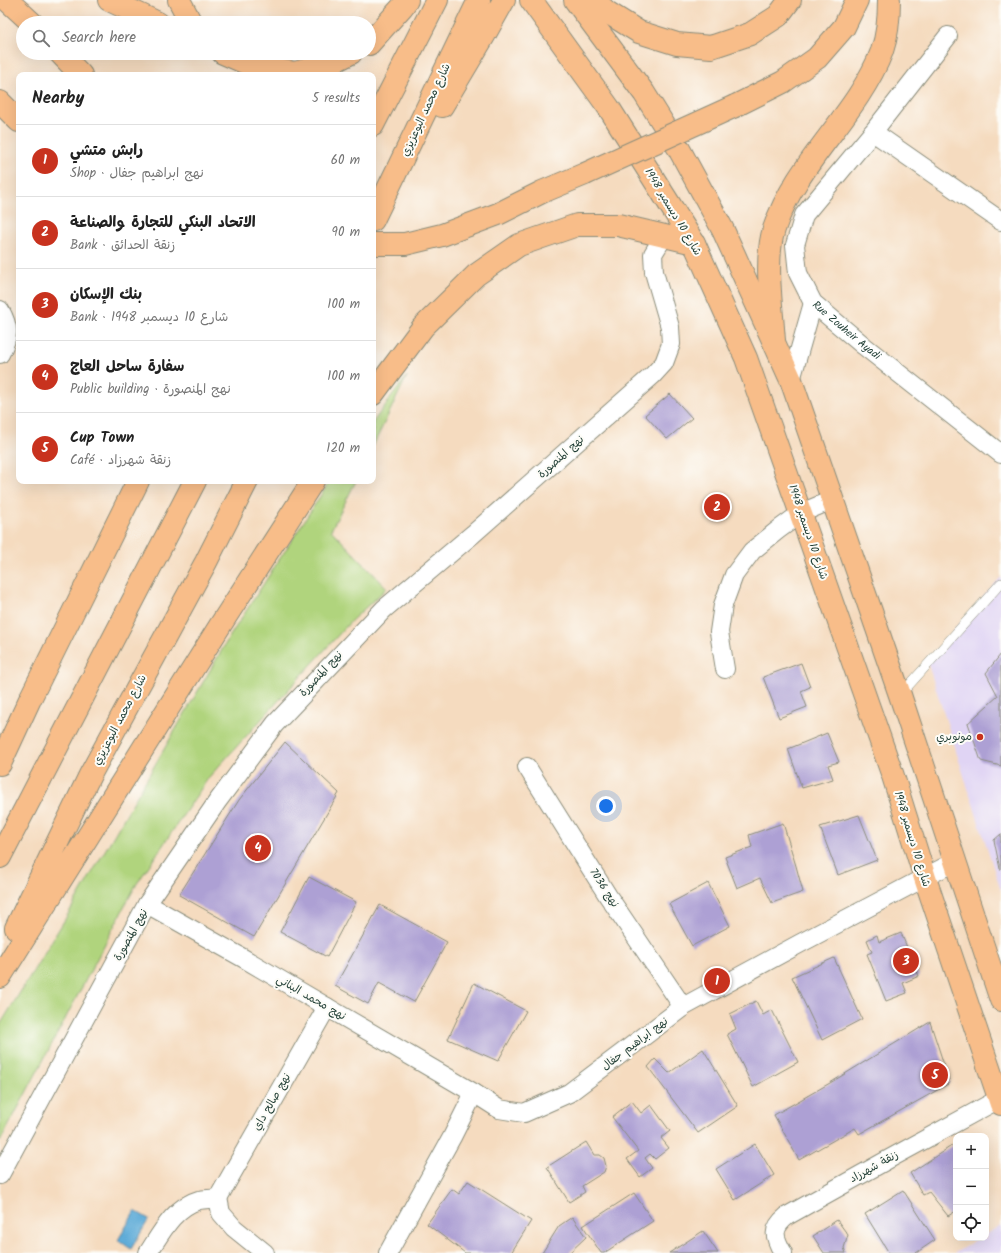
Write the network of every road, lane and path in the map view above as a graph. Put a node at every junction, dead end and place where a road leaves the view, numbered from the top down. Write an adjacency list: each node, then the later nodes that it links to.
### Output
1 (7, 0): 14 (main road)
2 (109, 0): 15 (main road)
3 (180, 0): 16 (main road)
4 (407, 0): 17 (main road)
5 (438, 0): 27 (main road)
6 (504, 0): 29 (main road)
7 (531, 0): 32 (main road, شارع 10 ديسمبر 1948)
8 (575, 0): 36 (main road)
9 (594, 0): 10 (main road)
10 (790, 0)
11 (857, 0): 33 (main road, bridge)
12 (889, 0): 36 (main road)
13 (475, 8): 29 (main road, شارع محمد البوعزيزي)
14 (24, 16)
15 (143, 16)
16 (188, 16)
17 (376, 36)
18 (948, 36): 28 (street, Rue Zouheir Ayadi)
19 (67, 60): 22 (main road)
20 (239, 60): 24 (main road)
21 (337, 60): 23 (main road)
22 (78, 72)
23 (295, 72)
24 (295, 72)
25 (0, 102): 26 (main road)
26 (16, 118)
27 (376, 119)
28 (873, 132): 30 (street); 34 (street, Rue Zouheir Ayadi)
29 (376, 214)
30 (1001, 222)
31 (664, 236): 32 (main road); 39 (main road); 55 (street, نهج المنصورة)
32 (694, 243): 46 (main road, شارع 10 ديسمبر 1948)
33 (376, 244)
34 (813, 303): 38 (street); 40 (street, Rue Zouheir Ayadi)
35 (0, 310): 37 (street)
36 (774, 341): 38 (main road)
37 (0, 354)
38 (792, 380): 45 (main road)
39 (376, 390)
40 (1001, 454)
41 (137, 484): 50 (main road)
42 (193, 484): 52 (main road)
43 (245, 484): 56 (main road, شارع محمد البوعزيزي)
44 (311, 484): 57 (main road)
45 (832, 500): 46 (street); 49 (main road)
46 (802, 513): 48 (street); 54 (main road, شارع 10 ديسمبر 1948)
47 (1001, 583): 49 (lane)
48 (725, 669)
49 (900, 695): 53 (main road)
50 (0, 764)
51 (527, 767): 60 (street, نهج 7036)
52 (0, 857)
53 (954, 862): 54 (street, نهج ابراهيم جفال); 58 (main road)
54 (925, 878): 60 (street, نهج ابراهيم جفال); 62 (main road, شارع 10 ديسمبر 1948)
55 (148, 904): 59 (street, نهج محمد البناني); 63 (street, نهج المنصورة)
56 (0, 961)
57 (0, 977)
58 (1001, 1000)
59 (327, 1007): 61 (street, نهج محمد البناني); 64 (street, نهج صالح داي)
60 (683, 1007): 61 (street, نهج ابراهيم جفال)
61 (474, 1093): 67 (street)
62 (1000, 1102): 68 (street, زنقة شهرزاد)
63 (0, 1175)
64 (218, 1198): 65 (street); 66 (street)
65 (148, 1253)
66 (265, 1253)
67 (388, 1253)
68 (783, 1253)

